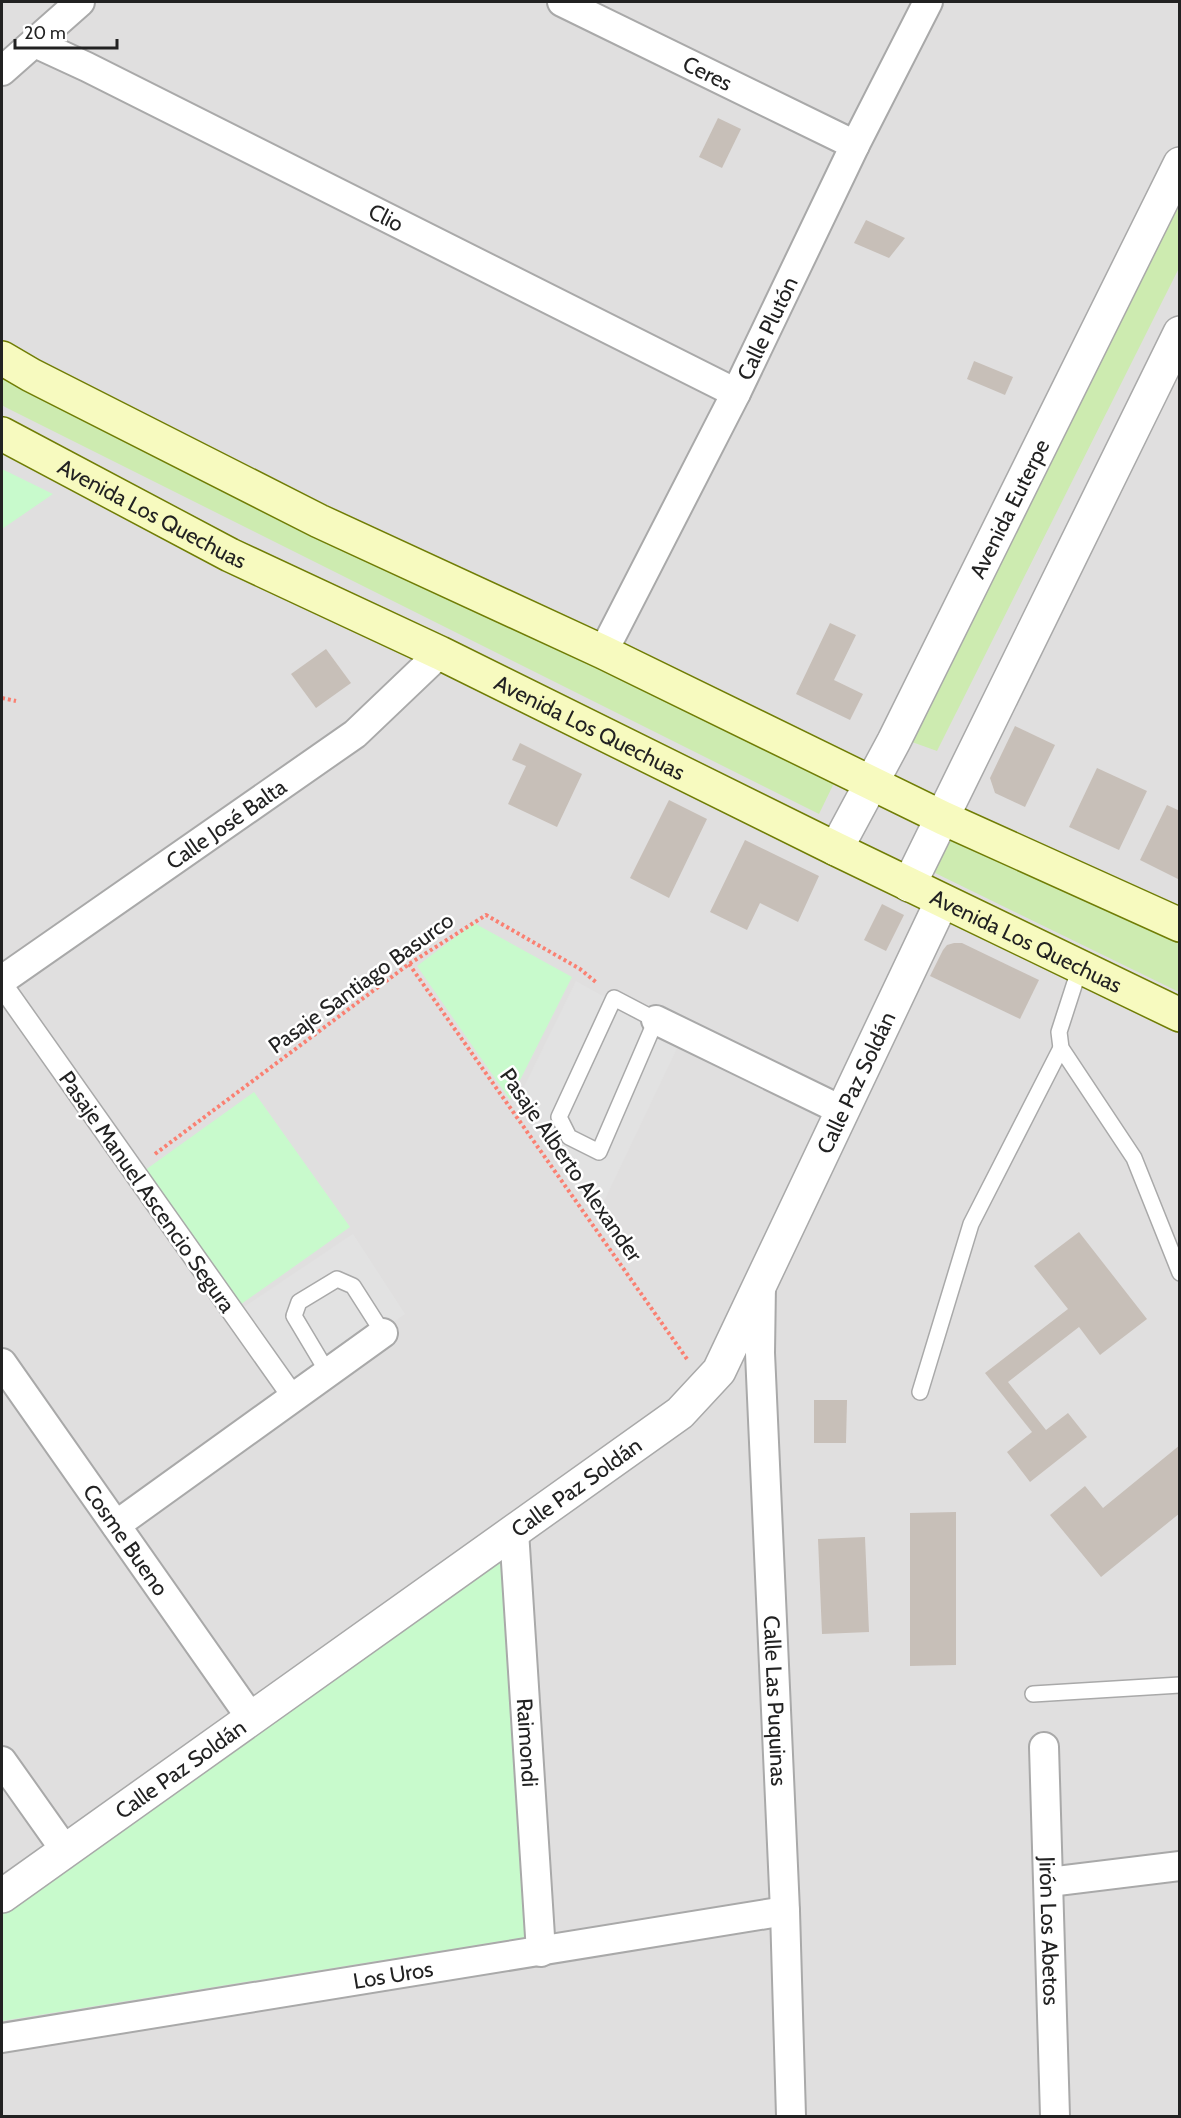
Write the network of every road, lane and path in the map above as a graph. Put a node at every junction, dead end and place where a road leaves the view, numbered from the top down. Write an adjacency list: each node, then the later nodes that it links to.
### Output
1 (80, 2): 4 (street)
2 (562, 2): 6 (street, Ceres)
3 (928, 2): 6 (street, Calle Plutón)
4 (35, 43): 5 (street); 10 (street, Clio)
5 (2, 71)
6 (855, 145): 10 (street, Calle Plutón)
7 (1179, 164): 16 (street, Avenida Euterpe)
8 (1179, 333): 17 (street)
9 (2, 358): 12 (main road)
10 (736, 393): 12 (street, Calle Plutón)
11 (2, 434): 13 (main road, Avenida Los Quechuas)
12 (603, 652): 16 (main road)
13 (440, 653): 18 (main road, Avenida Los Quechuas); 24 (street, Calle José Balta)
14 (2, 698): 15 (path)
15 (16, 700)
16 (873, 783): 17 (main road); 18 (street, Avenida Euterpe)
17 (943, 818): 19 (street); 21 (main road)
18 (837, 849): 19 (main road, Avenida Los Quechuas)
19 (909, 885): 20 (main road, Avenida Los Quechuas)
20 (942, 901): 23 (main road, Avenida Los Quechuas); 30 (street, Calle Paz Soldán)
21 (1179, 926)
22 (409, 964): 26 (path, Pasaje Santiago Basurco); 31 (path, Pasaje Santiago Basurco); 37 (path, Pasaje Alberto Alexander)
23 (1080, 967): 27 (main road, Avenida Los Quechuas); 29 (lane)
24 (2, 980)
25 (2, 985): 31 (street, Pasaje Manuel Ascencio Segura)
26 (614, 998): 28 (lane); 28 (lane)
27 (1179, 1014)
28 (656, 1020): 30 (street)
29 (1061, 1048): 32 (lane); 38 (lane)
30 (843, 1111): 33 (street, Calle Paz Soldán)
31 (133, 1171): 39 (street, Pasaje Manuel Ascencio Segura)
32 (1179, 1273)
33 (760, 1284): 37 (street, Calle Paz Soldán); 51 (street, Calle Las Puquinas)
34 (383, 1333): 36 (street); 36 (lane)
35 (2, 1363): 40 (street, Cosme Bueno)
36 (328, 1373): 39 (street)
37 (706, 1385): 41 (street, Calle Paz Soldán)
38 (920, 1392)
39 (294, 1398): 40 (street)
40 (116, 1525): 44 (street, Cosme Bueno)
41 (514, 1531): 44 (street, Calle Paz Soldán); 52 (street, Raimondi)
42 (1179, 1685): 43 (lane)
43 (1033, 1694)
44 (251, 1718): 47 (street, Calle Paz Soldán)
45 (1044, 1747): 49 (street, Jirón Los Abetos)
46 (2, 1761): 47 (street)
47 (65, 1850): 50 (street, Calle Paz Soldán)
48 (1179, 1866): 49 (street)
49 (1049, 1882): 55 (street, Jirón Los Abetos)
50 (2, 1896)
51 (785, 1911): 52 (street, Los Uros); 54 (street, Calle Las Puquinas)
52 (541, 1952): 53 (street, Los Uros)
53 (2, 2038)
54 (791, 2116)
55 (1055, 2116)

